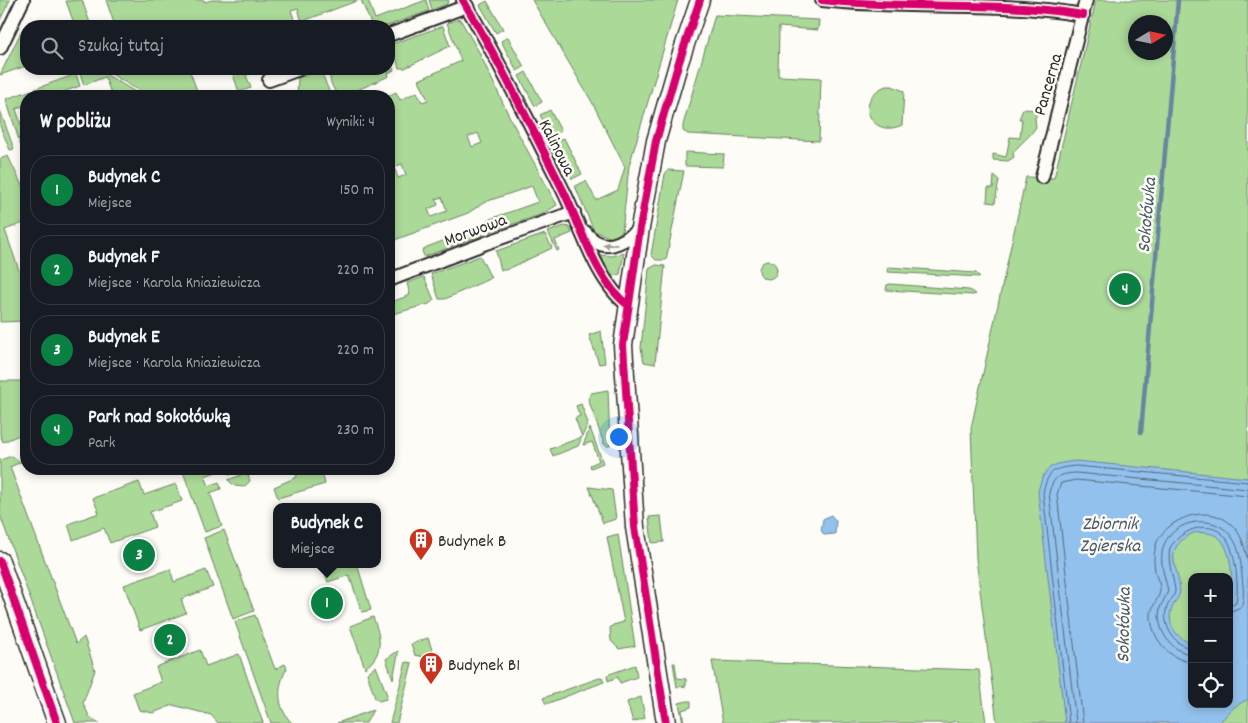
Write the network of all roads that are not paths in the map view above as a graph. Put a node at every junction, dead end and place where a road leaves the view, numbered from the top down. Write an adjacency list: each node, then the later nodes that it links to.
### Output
1 (24, 0): 8 (street)
2 (700, 0): 14 (street)
3 (822, 0): 6 (street)
4 (1086, 0): 6 (street, Pancerna)
5 (465, 3): 7 (street); 12 (street, Kalinowa)
6 (1083, 14): 11 (street, Pancerna)
7 (395, 32)
8 (0, 48)
9 (283, 75): 10 (street)
10 (269, 80)
11 (1042, 177)
12 (574, 212): 13 (street, Kalinowa); 15 (street, Morwowa)
13 (582, 228): 14 (street, Kalinowa, one-way to 13); 16 (street, Kalinowa)
14 (640, 228): 16 (street)
15 (395, 278)
16 (628, 305): 19 (street)
17 (0, 561): 18 (street)
18 (58, 723)
19 (666, 723)

